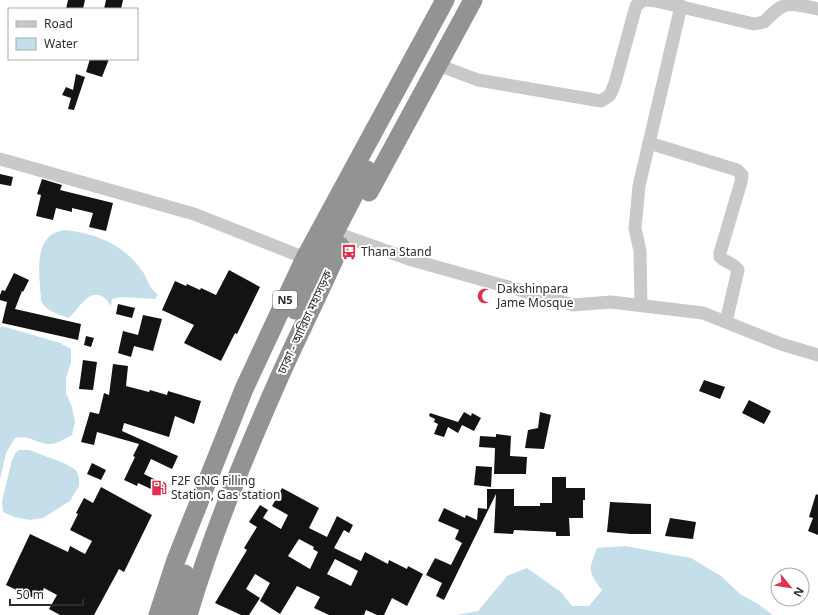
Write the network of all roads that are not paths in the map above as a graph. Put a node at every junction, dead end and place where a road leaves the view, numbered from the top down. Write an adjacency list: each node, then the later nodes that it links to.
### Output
1 (445, 0): 11 (highway, N5)
2 (458, 0): 16 (highway, N5)
3 (473, 0): 7 (highway, ঢাকা - আরিচা মহাসড়ক / N5)
4 (644, 0): 5 (street); 7 (street)
5 (681, 6): 6 (street); 8 (street)
6 (818, 9)
7 (438, 65): 10 (highway, ঢাকা - আরিচা মহাসড়ক / N5)
8 (649, 142): 12 (street); 13 (street)
9 (0, 159): 11 (street)
10 (344, 236): 12 (street); 17 (highway, ঢাকা - আরিচা মহাসড়ক / N5)
11 (305, 258): 15 (highway, N5)
12 (641, 306): 13 (street)
13 (726, 322): 14 (street)
14 (818, 355)
15 (158, 615)
16 (173, 615)
17 (188, 615)

